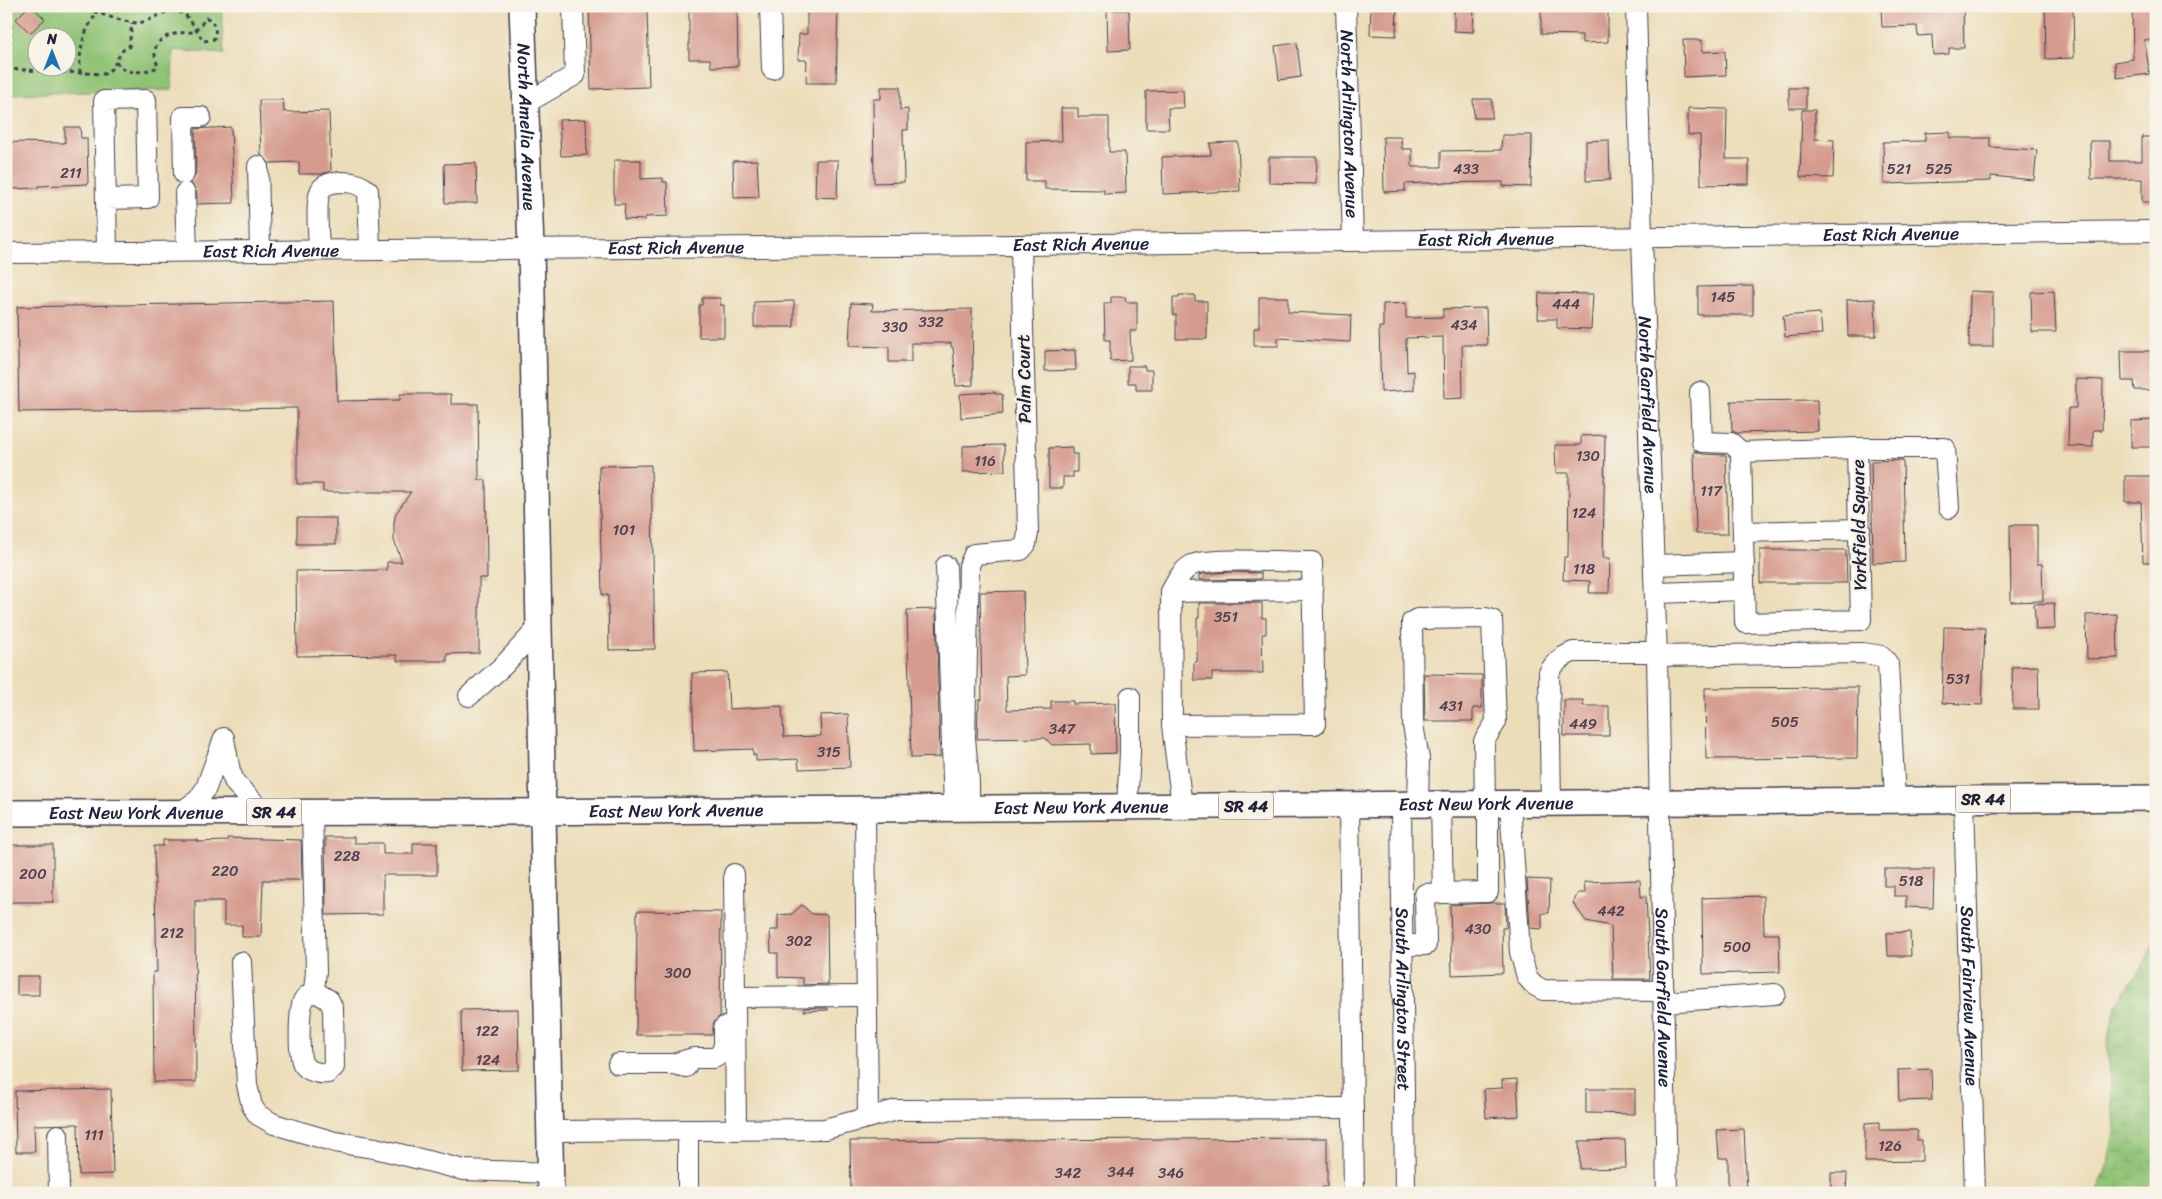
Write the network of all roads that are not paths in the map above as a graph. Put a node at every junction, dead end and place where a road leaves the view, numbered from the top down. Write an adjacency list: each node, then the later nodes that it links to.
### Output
1 (522, 6): 7 (main road, North Amelia Avenue)
2 (573, 6): 7 (street)
3 (770, 6): 6 (street)
4 (1346, 6): 13 (street, North Arlington Avenue)
5 (1636, 6): 12 (street, North Garfield Avenue)
6 (772, 69)
7 (526, 103): 15 (main road, North Amelia Avenue)
8 (201, 117): 19 (street)
9 (258, 166): 17 (street)
10 (106, 199): 10 (street); 20 (street)
11 (2156, 230): 12 (street, East Rich Avenue)
12 (1642, 238): 13 (street, East Rich Avenue); 29 (street, North Garfield Avenue)
13 (1353, 240): 14 (street, East Rich Avenue)
14 (1022, 245): 15 (street, East Rich Avenue); 51 (street, Palm Court)
15 (531, 248): 16 (street, East Rich Avenue); 35 (main road, North Amelia Avenue)
16 (370, 249): 18 (street, East Rich Avenue); 18 (street)
17 (260, 250): 18 (street, East Rich Avenue); 19 (street, East Rich Avenue)
18 (319, 250)
19 (187, 251): 20 (street, East Rich Avenue)
20 (106, 252): 21 (street, East Rich Avenue)
21 (6, 253)
22 (1700, 392): 24 (street)
23 (1858, 448): 24 (street, Yorkfield Square); 25 (street); 26 (street, Yorkfield Square)
24 (1741, 452): 27 (street, Yorkfield Square)
25 (1949, 508)
26 (1860, 529): 27 (street); 32 (street, Yorkfield Square)
27 (1743, 532): 28 (street, Yorkfield Square)
28 (1744, 562): 29 (street); 32 (street, Yorkfield Square)
29 (1655, 565): 34 (street, North Garfield Avenue)
30 (946, 566): 51 (street)
31 (1312, 590): 33 (street); 33 (street); 39 (street)
32 (1744, 590): 34 (street)
33 (1171, 592): 39 (street)
34 (1656, 593): 36 (street, North Garfield Avenue)
35 (539, 628): 37 (street); 52 (main road, North Amelia Avenue)
36 (1657, 654): 41 (street); 43 (street, North Garfield Avenue); 45 (street)
37 (469, 696)
38 (1130, 697): 49 (street)
39 (1172, 725): 48 (street)
40 (2156, 798): 42 (main road, East New York Avenue / SR 44)
41 (1895, 800): 42 (main road, East New York Avenue / SR 44); 43 (main road, East New York Avenue / SR 44)
42 (1964, 800): 82 (street, South Fairview Avenue)
43 (1661, 803): 45 (main road, East New York Avenue / SR 44); 66 (street, South Garfield Avenue)
44 (1494, 804): 45 (main road, East New York Avenue / SR 44); 47 (main road, East New York Avenue / SR 44); 47 (street); 58 (street); 66 (street)
45 (1551, 804)
46 (1349, 805): 47 (main road, East New York Avenue / SR 44); 48 (main road, East New York Avenue / SR 44); 70 (street)
47 (1420, 805): 58 (street); 59 (street, South Arlington Street)
48 (1182, 806): 49 (main road, East New York Avenue / SR 44)
49 (1127, 807): 51 (main road, East New York Avenue / SR 44)
50 (865, 808): 51 (main road, East New York Avenue / SR 44); 52 (main road, East New York Avenue / SR 44); 64 (street)
51 (961, 808)
52 (543, 811): 55 (main road, East New York Avenue / SR 44); 74 (main road, North Amelia Avenue)
53 (181, 812): 54 (main road, East New York Avenue / SR 44); 54 (street); 56 (main road, East New York Avenue / SR 44)
54 (263, 812): 55 (main road, East New York Avenue / SR 44)
55 (312, 812): 62 (street)
56 (6, 813)
57 (734, 874): 61 (street)
58 (1443, 893): 59 (street)
59 (1403, 945): 80 (street, South Arlington Street)
60 (241, 962): 76 (street)
61 (735, 973): 65 (street); 68 (street)
62 (314, 991)
63 (1775, 994): 66 (street)
64 (866, 996): 65 (street); 71 (street)
65 (736, 997): 69 (street)
66 (1664, 997): 81 (street, South Garfield Avenue)
67 (618, 1064): 68 (street)
68 (673, 1064): 69 (street)
69 (736, 1070): 73 (street)
70 (1353, 1108): 71 (street); 79 (street)
71 (868, 1118): 73 (street)
72 (688, 1130): 73 (street); 74 (street); 78 (street)
73 (736, 1130)
74 (550, 1131): 76 (main road, North Amelia Avenue)
75 (58, 1135): 77 (street)
76 (551, 1183)
77 (59, 1193)
78 (688, 1193)
79 (1354, 1193)
80 (1405, 1193)
81 (1667, 1193)
82 (1975, 1193)

